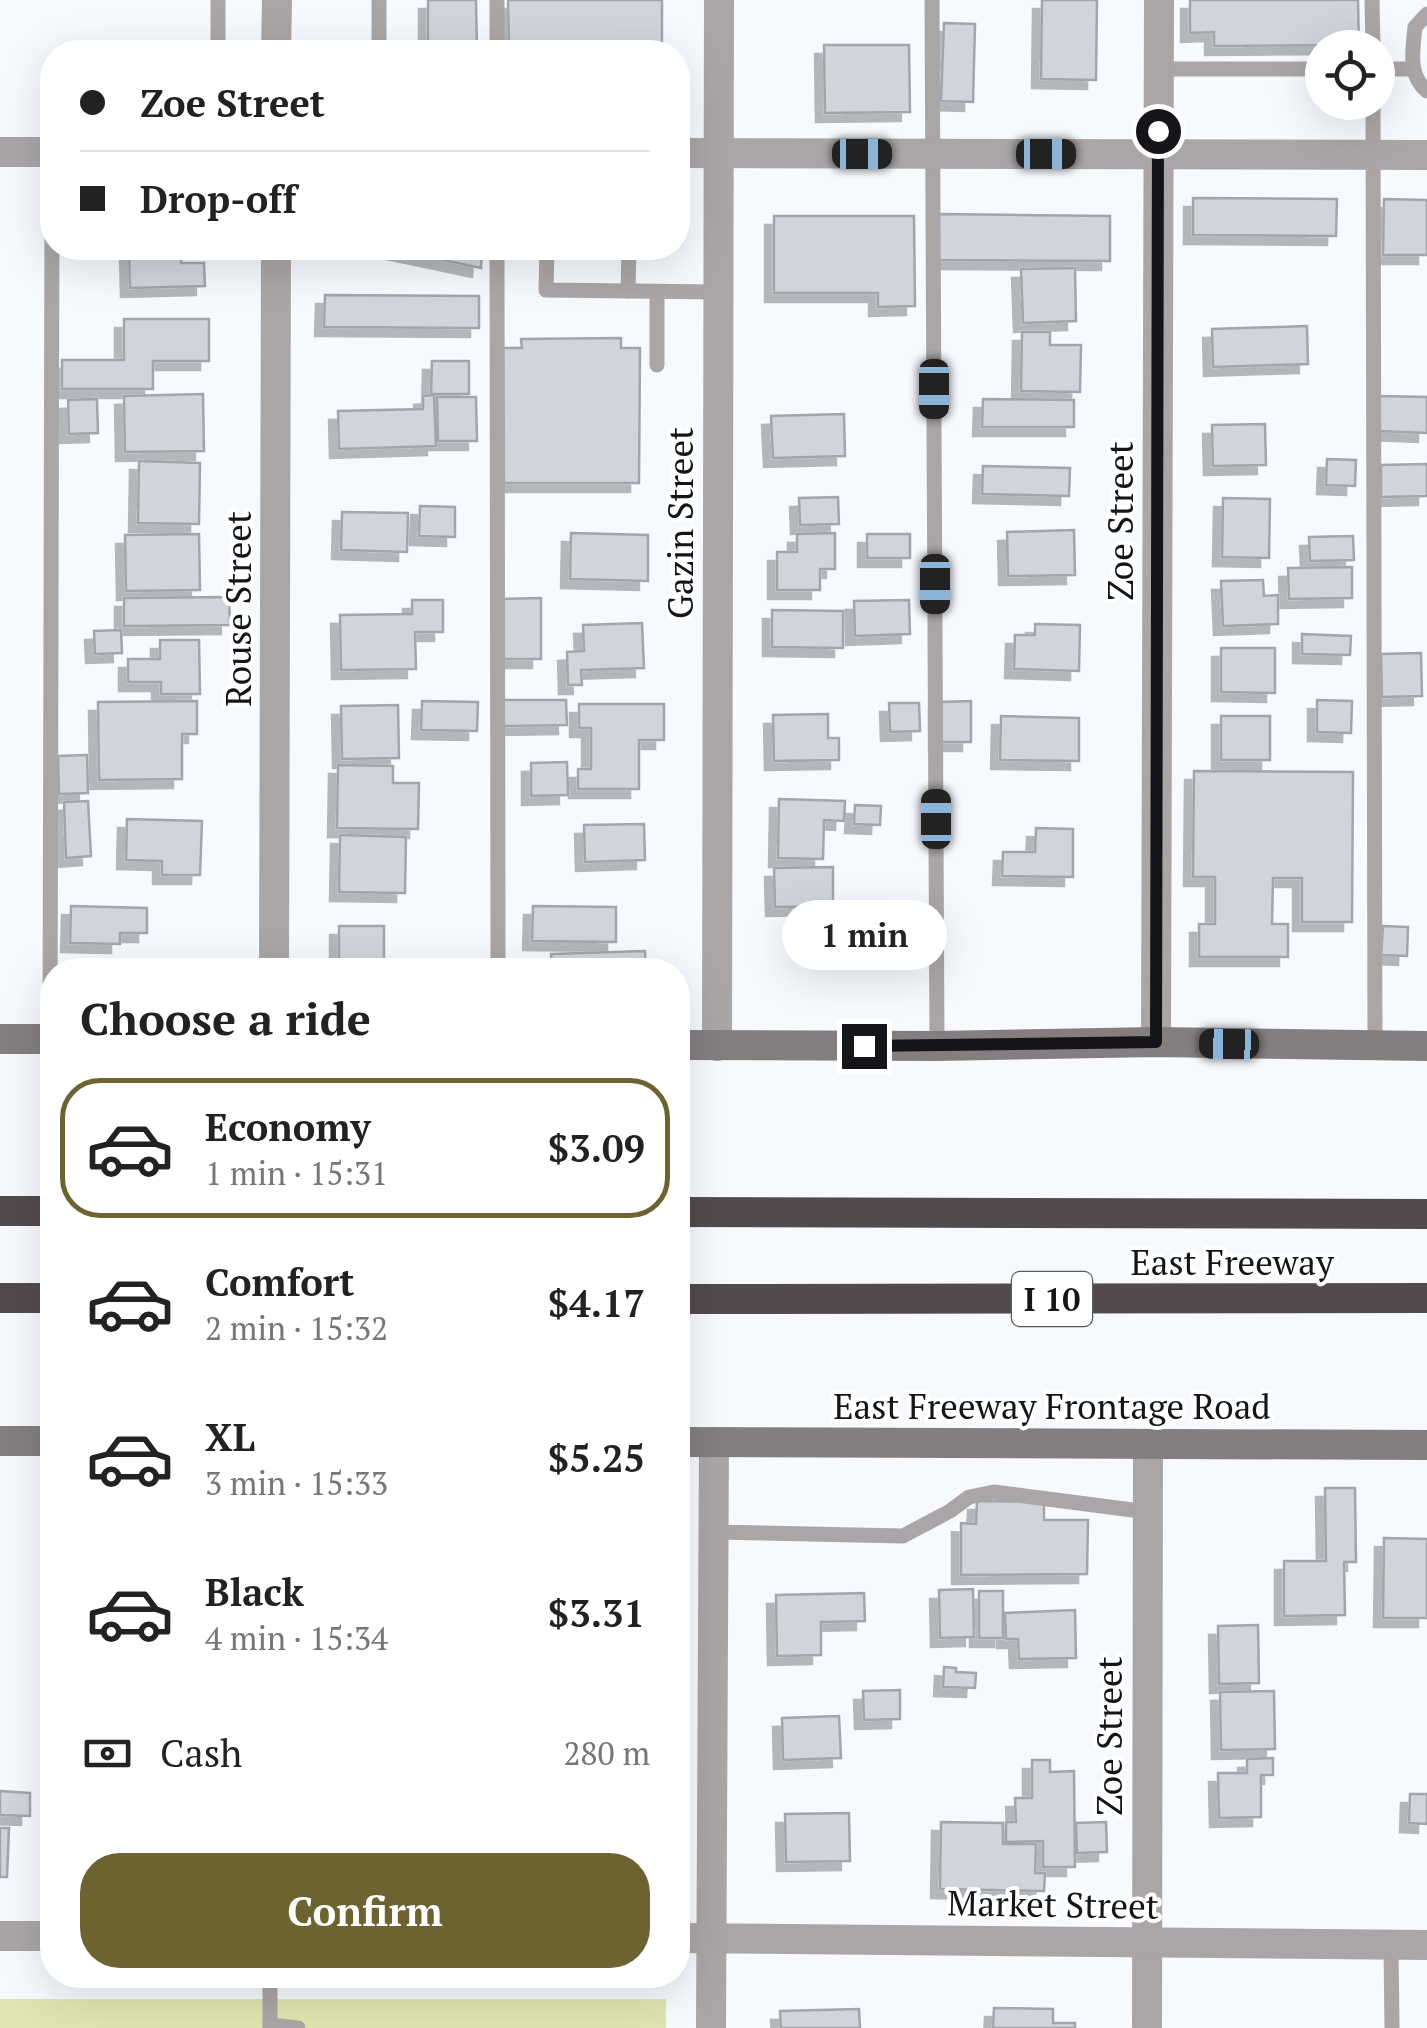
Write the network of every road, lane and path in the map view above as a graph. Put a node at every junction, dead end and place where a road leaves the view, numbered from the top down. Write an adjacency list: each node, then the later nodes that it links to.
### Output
1 (218, 0): 11 (lane)
2 (276, 0): 12 (street)
3 (379, 0): 13 (lane)
4 (497, 0): 14 (lane)
5 (719, 0): 24 (street, Gazin Street)
6 (932, 0): 26 (lane)
7 (1158, 0): 15 (street, Zoe Street)
8 (1372, 0): 10 (lane)
9 (1427, 14): 18 (lane)
10 (1373, 30)
11 (218, 40)
12 (276, 40)
13 (379, 40)
14 (497, 40)
15 (1158, 69): 16 (lane); 25 (street, Zoe Street)
16 (1305, 69)
17 (1395, 69): 18 (lane)
18 (1412, 69): 19 (lane)
19 (1427, 90)
20 (1373, 120): 27 (lane)
21 (0, 152): 22 (street)
22 (40, 152)
23 (690, 152): 24 (street)
24 (718, 153): 26 (street); 36 (street, Gazin Street)
25 (1158, 153): 26 (street); 27 (street); 43 (street, Zoe Street)
26 (933, 154): 46 (lane)
27 (1373, 155): 28 (street); 47 (lane)
28 (1427, 155)
29 (52, 260): 38 (lane)
30 (276, 260): 39 (street, Rouse Street)
31 (497, 260): 40 (lane)
32 (546, 260): 34 (lane)
33 (628, 260): 34 (lane)
34 (628, 292): 35 (lane)
35 (658, 292): 36 (lane); 37 (lane)
36 (718, 292): 45 (street, Gazin Street)
37 (658, 365)
38 (51, 958)
39 (274, 958)
40 (498, 958)
41 (40, 1038): 42 (main road)
42 (0, 1039)
43 (1156, 1042): 46 (main road); 47 (main road)
44 (690, 1046): 45 (main road)
45 (717, 1046): 46 (main road)
46 (937, 1046)
47 (1376, 1046): 48 (main road)
48 (1427, 1046)
49 (0, 1211): 50 (highway)
50 (40, 1211)
51 (690, 1212): 52 (highway, East Freeway)
52 (1427, 1214)
53 (0, 1298): 54 (highway)
54 (40, 1298)
55 (1427, 1298): 56 (highway, East Freeway / I 10)
56 (690, 1299)
57 (0, 1441): 58 (main road)
58 (40, 1441)
59 (690, 1442): 60 (main road, East Freeway Frontage Road)
60 (714, 1442): 61 (main road, East Freeway Frontage Road); 64 (street)
61 (1148, 1444): 62 (main road, East Freeway Frontage Road); 63 (street, Zoe Street)
62 (1427, 1445)
63 (1148, 1512): 64 (lane); 69 (street, Zoe Street)
64 (714, 1532): 68 (street)
65 (0, 1936): 66 (street)
66 (40, 1936)
67 (690, 1938): 68 (street, Market Street)
68 (711, 1938): 69 (street, Market Street); 75 (street)
69 (1147, 1943): 70 (street, Market Street); 76 (street, Zoe Street)
70 (1391, 1945): 71 (street, Market Street); 77 (lane)
71 (1427, 1945)
72 (270, 1988): 73 (lane)
73 (270, 2027): 74 (lane)
74 (298, 2028)
75 (711, 2028)
76 (1147, 2028)
77 (1392, 2028)

